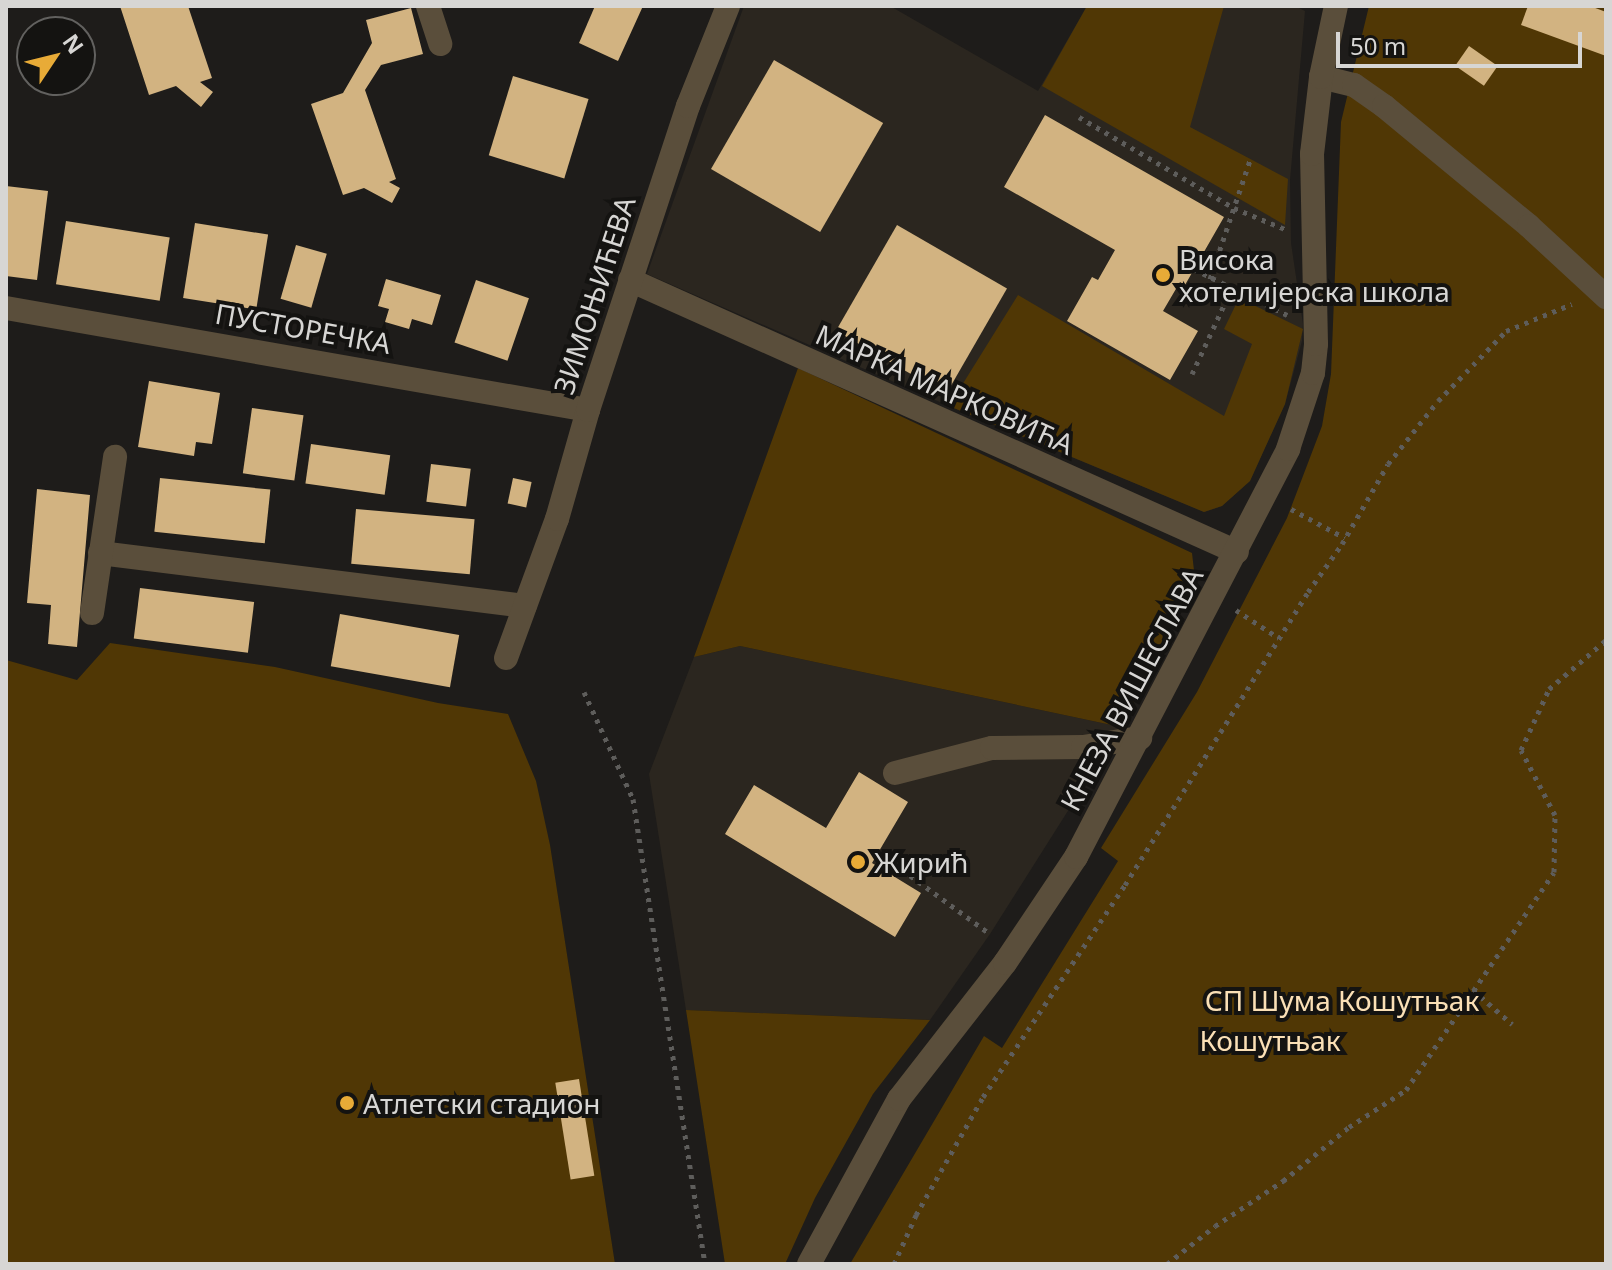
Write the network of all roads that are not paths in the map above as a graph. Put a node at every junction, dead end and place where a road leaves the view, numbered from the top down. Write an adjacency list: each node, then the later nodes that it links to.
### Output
1 (428, 6): 4 (street)
2 (728, 6): 6 (street, ЗИМОЊИЋЕВА)
3 (1336, 6): 5 (street, КНЕЗА ВИШЕСЛАВА)
4 (440, 44)
5 (1321, 77): 7 (street); 11 (street, КНЕЗА ВИШЕСЛАВА)
6 (630, 280): 9 (street, ЗИМОЊИЋЕВА); 11 (street, МАРКА МАРКОВИЋА)
7 (1603, 295)
8 (6, 308): 9 (street, ПУСТОРЕЧКА)
9 (588, 410): 13 (street, ЗИМОЊИЋЕВА)
10 (115, 457): 12 (street)
11 (1237, 552): 16 (street, КНЕЗА ВИШЕСЛАВА)
12 (100, 553): 13 (street); 14 (street)
13 (525, 606): 15 (street, ЗИМОЊИЋЕВА)
14 (92, 613)
15 (506, 658)
16 (1140, 738): 17 (street); 18 (street, КНЕЗА ВИШЕСЛАВА)
17 (895, 773)
18 (809, 1264)

